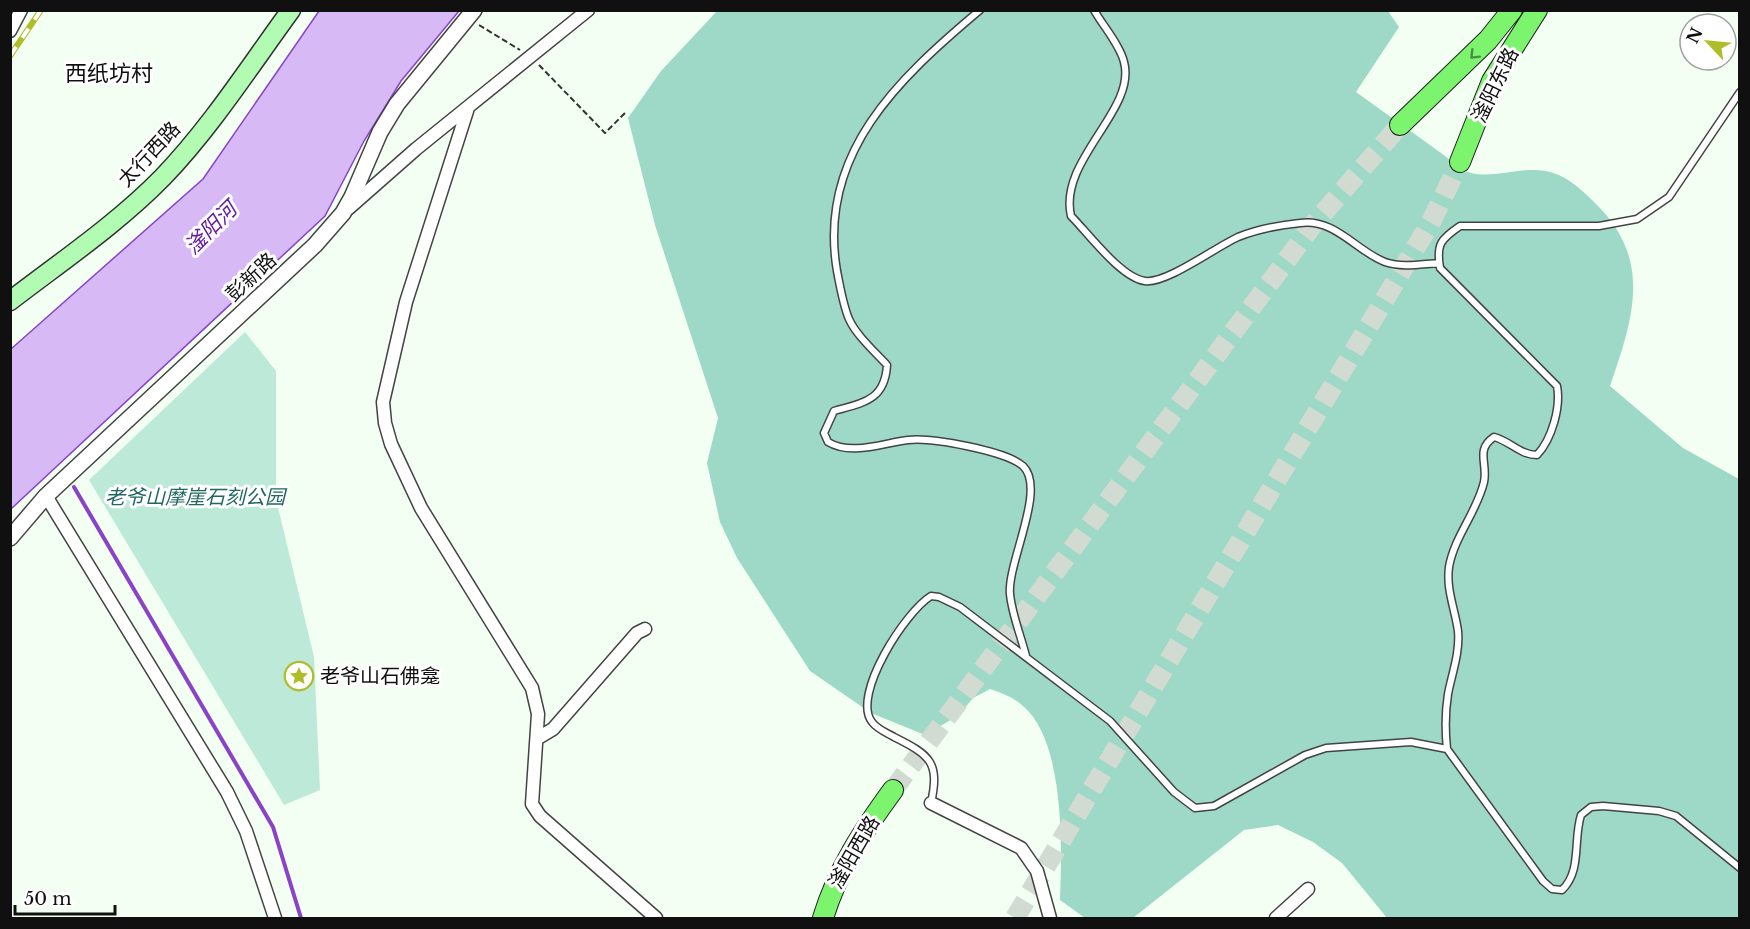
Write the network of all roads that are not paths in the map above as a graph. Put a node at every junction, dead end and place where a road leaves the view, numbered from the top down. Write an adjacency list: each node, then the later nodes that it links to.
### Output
1 (21, 10): 9 (street)
2 (291, 10): 16 (main road, 太行西路)
3 (588, 10): 11 (street)
4 (980, 10): 20 (lane)
5 (1094, 10): 15 (lane)
6 (1512, 10): 12 (main road, 滏阳东路, one-way to 12)
7 (1537, 10): 13 (main road, 滏阳东路)
8 (471, 14): 14 (street, 彭新路)
9 (12, 27)
10 (1740, 92): 15 (lane)
11 (468, 108): 14 (street); 21 (street)
12 (1400, 125)
13 (1460, 162)
14 (343, 213): 17 (street, 彭新路)
15 (1439, 263): 22 (lane)
16 (10, 301)
17 (46, 496): 18 (street, 彭新路); 27 (street)
18 (10, 538)
19 (645, 629): 21 (street)
20 (1026, 657): 22 (lane); 24 (lane)
21 (538, 738): 28 (street)
22 (1447, 749): 25 (lane)
23 (893, 790): 29 (main road, 滏阳西路)
24 (931, 803): 30 (street)
25 (1740, 868)
26 (1308, 889): 31 (street)
27 (275, 918)
28 (656, 918)
29 (823, 918)
30 (1050, 918)
31 (1276, 918)

